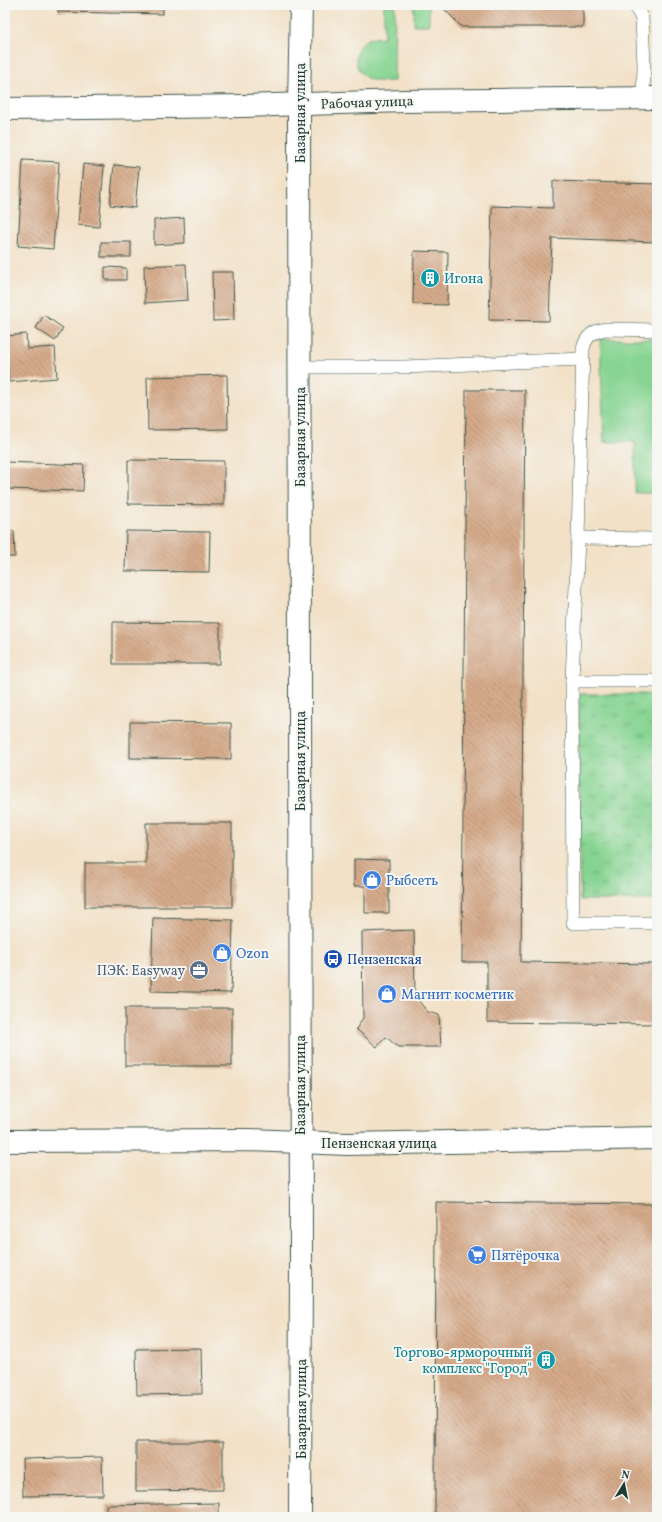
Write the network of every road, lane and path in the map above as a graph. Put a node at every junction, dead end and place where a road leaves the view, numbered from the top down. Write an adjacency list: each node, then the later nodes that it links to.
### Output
1 (301, 5): 4 (main road, Базарная улица)
2 (636, 5): 3 (lane)
3 (650, 98): 4 (main road, Рабочая улица)
4 (300, 104): 5 (main road, Рабочая улица); 8 (main road, Базарная улица)
5 (5, 108)
6 (657, 330): 7 (lane)
7 (582, 359): 8 (lane); 9 (lane)
8 (300, 367): 16 (main road, Базарная улица)
9 (578, 538): 10 (lane); 11 (lane)
10 (657, 539)
11 (572, 681): 12 (lane); 13 (lane)
12 (657, 681)
13 (657, 923)
14 (657, 1138): 16 (main road, Пензенская улица)
15 (5, 1141): 16 (main road, Пензенская улица)
16 (300, 1142): 17 (main road, Базарная улица)
17 (300, 1517)

